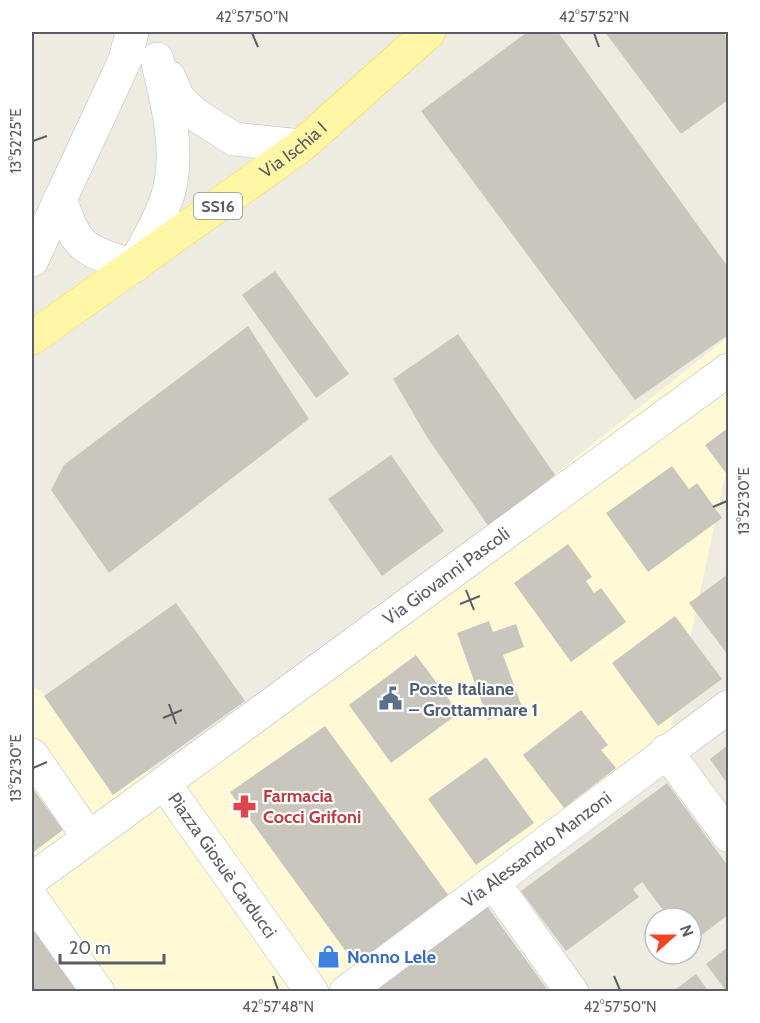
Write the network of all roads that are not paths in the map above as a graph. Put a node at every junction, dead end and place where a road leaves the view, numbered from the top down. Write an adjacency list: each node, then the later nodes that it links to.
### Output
1 (132, 32): 5 (street)
2 (429, 32): 4 (main road, Via Ischia I / SS16)
3 (154, 45): 4 (street); 7 (street)
4 (301, 146): 7 (main road, Via Ischia I / SS16)
5 (60, 198): 6 (street); 7 (street)
6 (32, 260)
7 (134, 266): 8 (main road, Via Ischia I / SS16)
8 (32, 338)
9 (729, 370): 13 (street, Via Giovanni Pascoli)
10 (729, 707): 11 (street, Via Alessandro Manzoni)
11 (666, 751): 14 (street); 17 (street, Via Alessandro Manzoni)
12 (32, 754): 15 (street)
13 (164, 783): 15 (street, Piazza Giosuè Carducci); 20 (street, Piazza Giosuè Carducci)
14 (729, 835)
15 (89, 838): 16 (street, Piazza Giosuè Carducci)
16 (32, 879)
17 (493, 882): 21 (street, Via Alessandro Manzoni); 22 (street)
18 (32, 899): 19 (street)
19 (98, 992)
20 (312, 992)
21 (345, 992)
22 (572, 992)

